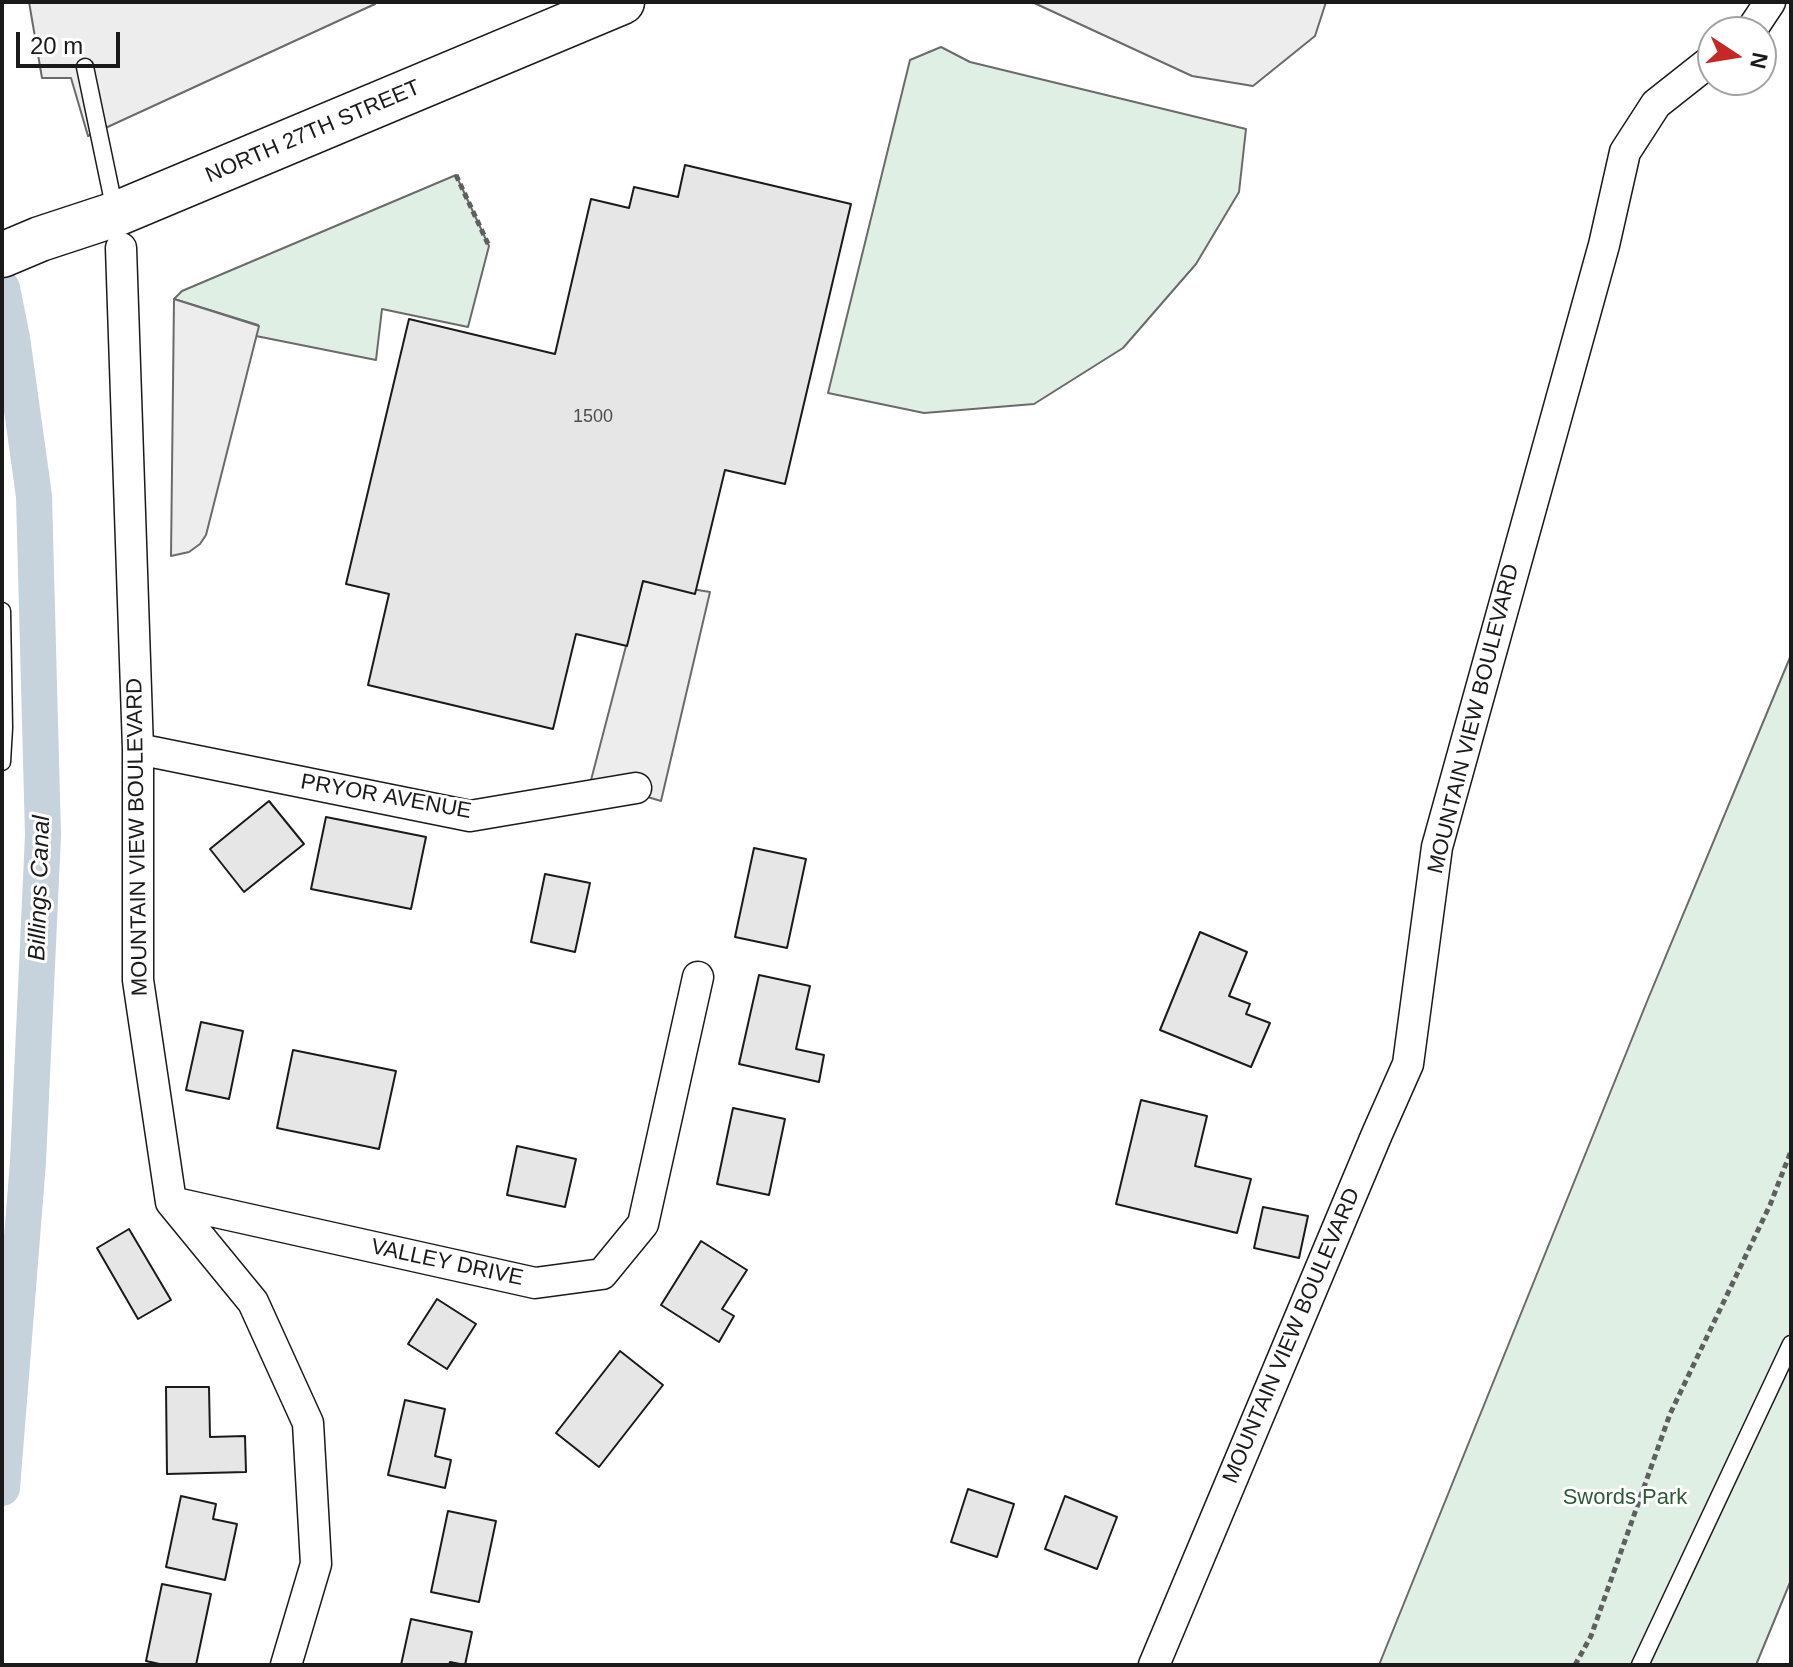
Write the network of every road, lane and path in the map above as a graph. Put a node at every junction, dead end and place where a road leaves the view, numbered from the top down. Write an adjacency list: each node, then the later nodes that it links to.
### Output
1 (622, 2): 5 (main road, NORTH 27TH STREET)
2 (85, 67): 5 (lane)
3 (1697, 72): 17 (street, MOUNTAIN VIEW BOULEVARD)
4 (456, 175): 6 (path)
5 (118, 231): 7 (main road, NORTH 27TH STREET); 9 (street, MOUNTAIN VIEW BOULEVARD)
6 (489, 246)
7 (21, 247)
8 (2, 611): 10 (lane)
9 (138, 749): 11 (street, PRYOR AVENUE); 14 (street, MOUNTAIN VIEW BOULEVARD)
10 (2, 762)
11 (636, 788)
12 (698, 977): 14 (street, VALLEY DRIVE)
13 (1791, 1151): 18 (path)
14 (171, 1202): 16 (street)
15 (1791, 1344): 19 (lane)
16 (286, 1665)
17 (1154, 1665)
18 (1575, 1665)
19 (1640, 1665)

